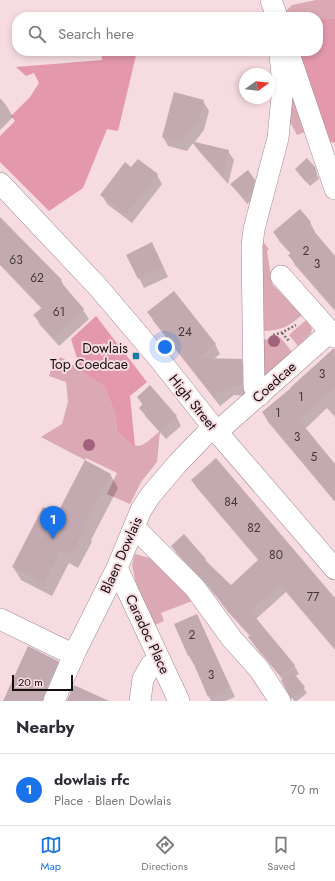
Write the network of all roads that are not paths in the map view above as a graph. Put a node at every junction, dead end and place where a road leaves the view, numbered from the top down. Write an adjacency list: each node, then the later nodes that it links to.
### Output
1 (271, 0): 2 (street)
2 (275, 12)
3 (280, 56): 9 (street)
4 (290, 56): 6 (street)
5 (0, 184): 10 (street, High Street)
6 (335, 189)
7 (281, 276): 8 (street)
8 (332, 335): 9 (street, Coedcae)
9 (260, 395): 10 (street, Coedcae)
10 (216, 430): 11 (street, Blaen Dowlais); 13 (street, High Street)
11 (135, 528): 12 (street, Blaen Dowlais); 20 (street)
12 (117, 568): 15 (street, Blaen Dowlais); 16 (street, Caradoc Place)
13 (335, 569)
14 (2, 626): 15 (street)
15 (74, 655): 17 (street, Blaen Dowlais)
16 (160, 660): 18 (street); 19 (street, Caradoc Place)
17 (54, 701)
18 (140, 701)
19 (179, 701)
20 (280, 701)

